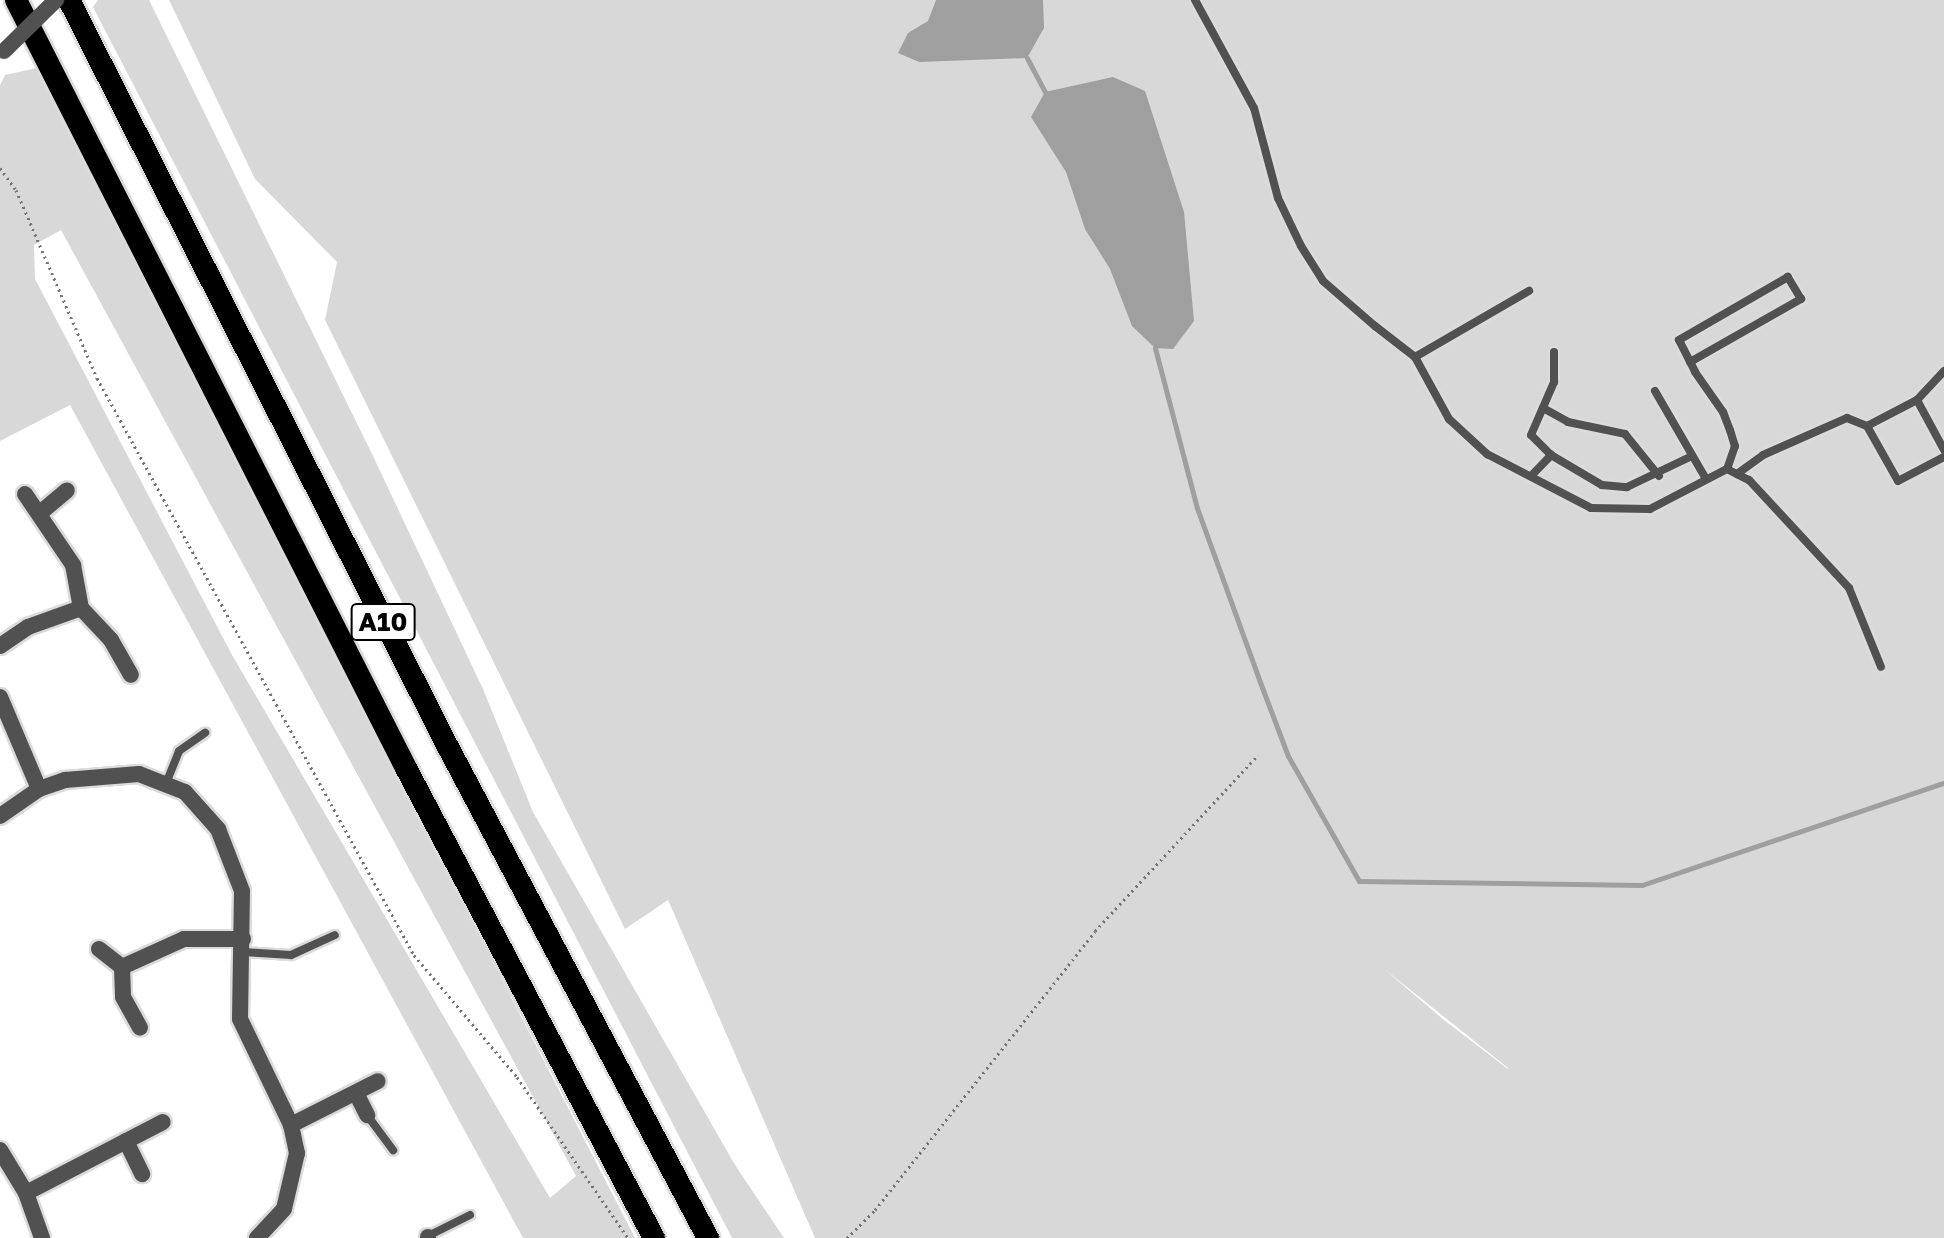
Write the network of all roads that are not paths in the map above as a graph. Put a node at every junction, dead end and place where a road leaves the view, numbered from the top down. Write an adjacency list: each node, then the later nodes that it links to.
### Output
1 (16, 0): 55 (highway, A10)
2 (56, 0): 5 (street, bridge)
3 (69, 0): 56 (highway, A10)
4 (1195, 0): 8 (lane)
5 (4, 51)
6 (1529, 291): 8 (lane)
7 (1554, 352): 13 (lane)
8 (1415, 357): 21 (lane)
9 (1690, 362): 9 (lane); 19 (lane)
10 (1944, 371): 12 (lane)
11 (1655, 391): 17 (lane)
12 (1917, 400): 14 (lane); 15 (lane)
13 (1543, 408): 16 (lane); 22 (lane)
14 (1867, 426): 18 (lane); 20 (lane)
15 (1944, 450)
16 (1551, 455): 21 (lane); 22 (lane)
17 (1692, 456): 22 (lane); 23 (lane)
18 (1944, 457)
19 (1727, 469): 20 (lane); 23 (lane)
20 (1737, 474): 29 (lane)
21 (1532, 475): 23 (lane)
22 (1659, 476)
23 (1706, 479)
24 (67, 490): 26 (street)
25 (25, 494): 26 (street)
26 (40, 513): 27 (street)
27 (81, 608): 28 (street); 30 (street)
28 (0, 646)
29 (1881, 667)
30 (131, 675)
31 (0, 697): 34 (street)
32 (205, 733): 33 (lane)
33 (167, 781): 34 (street); 37 (street)
34 (39, 789): 35 (street)
35 (0, 816)
36 (335, 935): 37 (lane)
37 (243, 945): 39 (street); 45 (street)
38 (99, 949): 39 (street)
39 (122, 967): 40 (street)
40 (140, 1028)
41 (378, 1081): 42 (street)
42 (356, 1093): 43 (street); 45 (street)
43 (367, 1115): 48 (lane)
44 (163, 1122): 46 (street)
45 (291, 1125): 54 (street)
46 (126, 1141): 49 (street); 50 (street)
47 (0, 1150): 50 (street)
48 (393, 1150)
49 (142, 1174)
50 (26, 1193): 53 (street)
51 (470, 1215): 52 (lane)
52 (428, 1237)
53 (42, 1238)
54 (257, 1238)
55 (654, 1238)
56 (708, 1238)

